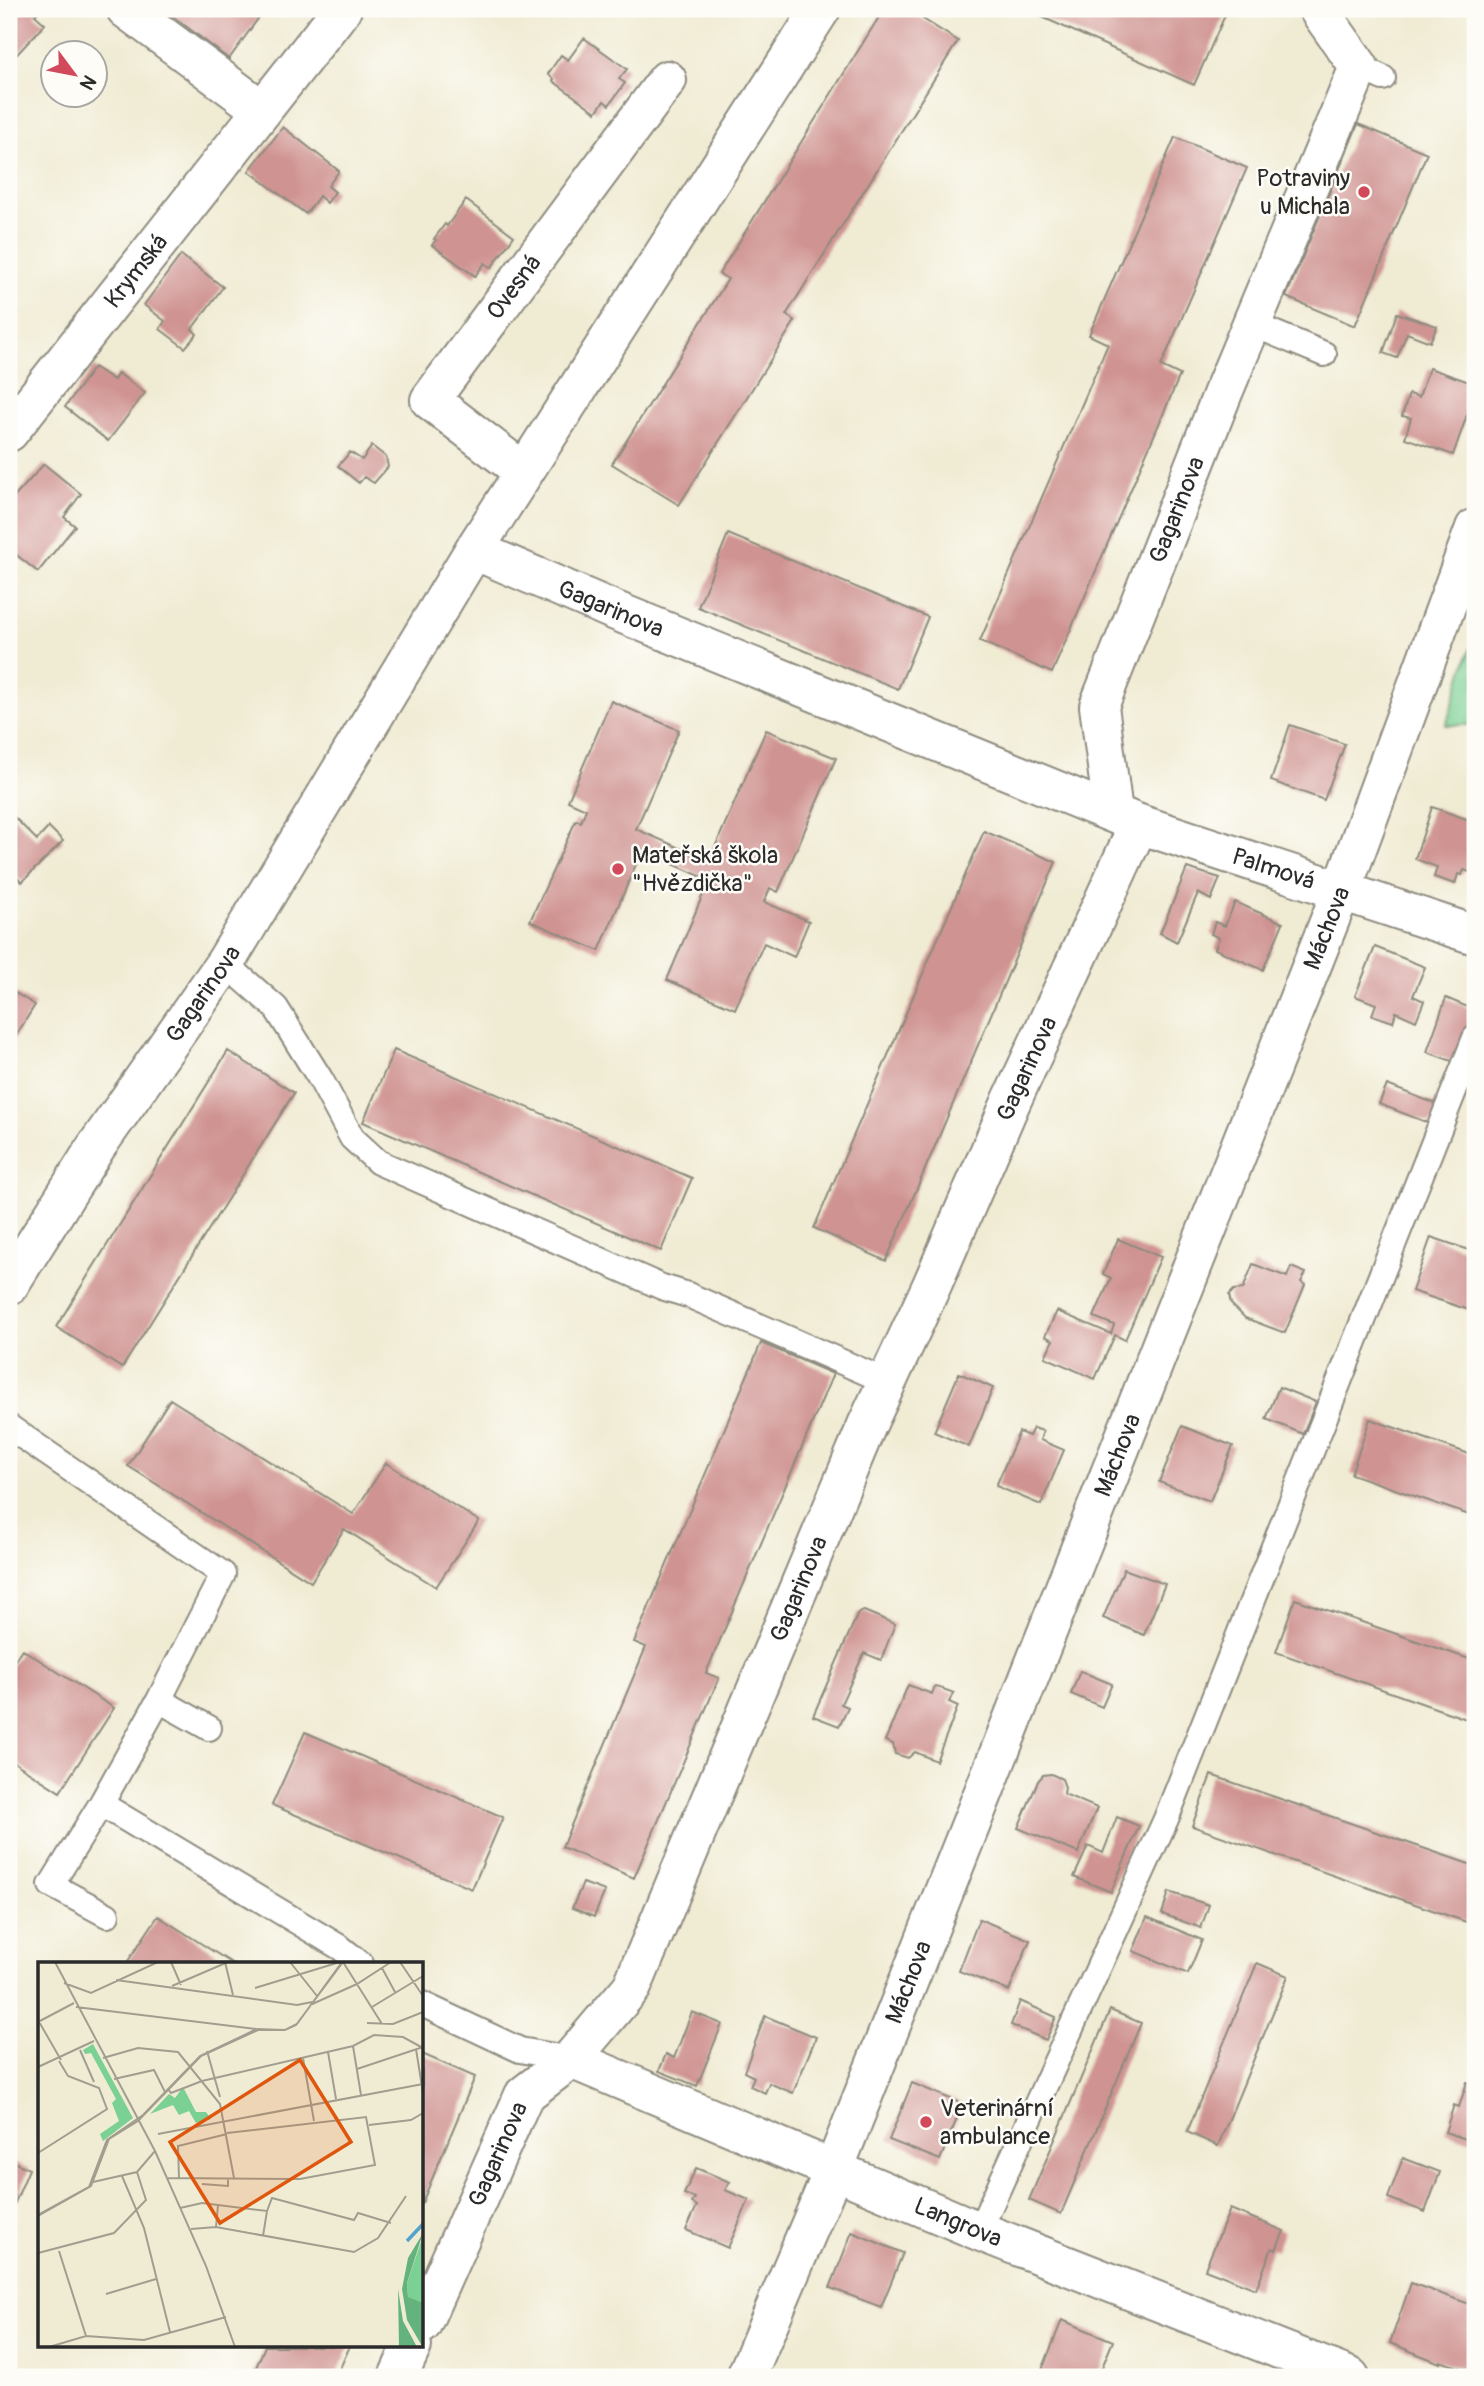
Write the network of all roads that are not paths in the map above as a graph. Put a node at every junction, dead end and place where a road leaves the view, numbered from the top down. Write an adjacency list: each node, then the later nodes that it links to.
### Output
1 (126, 9): 6 (street)
2 (342, 9): 6 (street, Krymská)
3 (821, 9): 10 (street, Gagarinova)
4 (1318, 9): 7 (street, Gagarinova)
5 (667, 80): 10 (street, Ovesná)
6 (262, 110): 9 (street, Krymská)
7 (1252, 324): 8 (lane); 13 (street, Gagarinova)
8 (1324, 354)
9 (9, 432)
10 (524, 472): 12 (street, Gagarinova)
11 (1473, 542): 14 (street, Máchova)
12 (474, 551): 13 (street, Gagarinova); 16 (street, Gagarinova)
13 (1126, 818): 14 (street, Palmová); 19 (street, Gagarinova)
14 (1341, 892): 15 (street, Palmová); 28 (street, Máchova)
15 (1475, 935)
16 (225, 962): 18 (street, Gagarinova); 19 (lane)
17 (1475, 1038): 29 (lane)
18 (9, 1286)
19 (888, 1382): 27 (street, Gagarinova)
20 (9, 1427): 21 (lane)
21 (159, 1700): 22 (lane); 23 (lane)
22 (209, 1728)
23 (102, 1804): 24 (lane); 25 (lane)
24 (107, 1915)
25 (358, 1962)
26 (424, 2005): 27 (lane)
27 (571, 2059): 28 (street, Langrova); 30 (street, Gagarinova)
28 (834, 2169): 29 (street, Langrova); 33 (street, Máchova)
29 (979, 2231): 34 (street, Langrova)
30 (424, 2320)
31 (411, 2348): 32 (street)
32 (398, 2377)
33 (746, 2377)
34 (1350, 2377)

